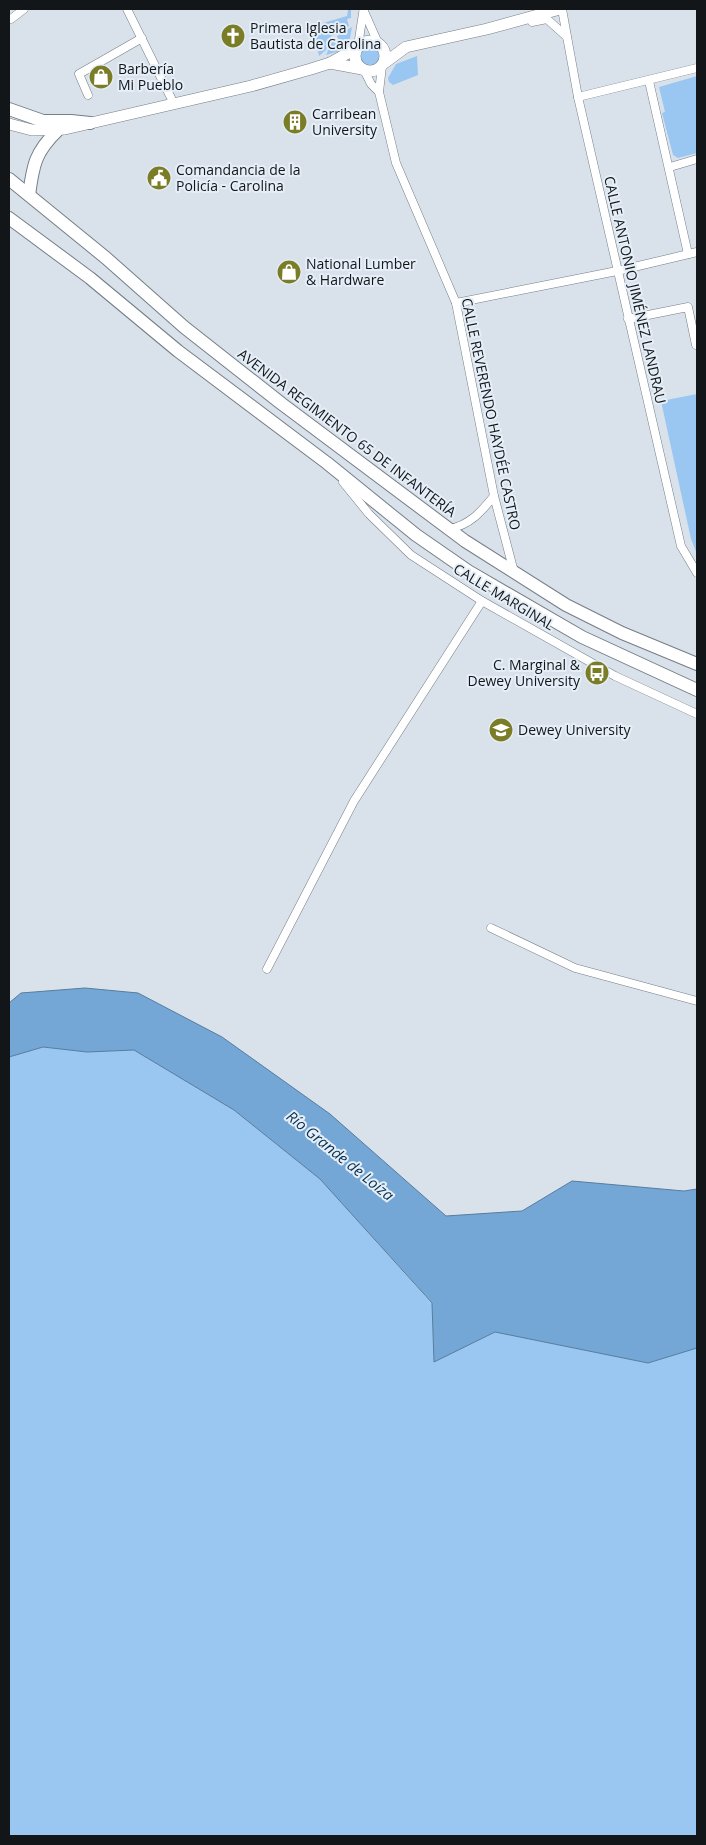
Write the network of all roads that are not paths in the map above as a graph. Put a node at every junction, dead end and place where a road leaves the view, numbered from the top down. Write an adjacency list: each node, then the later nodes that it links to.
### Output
1 (24, 9): 5 (street)
2 (127, 9): 7 (street)
3 (560, 9): 6 (street); 8 (street, CALLE ANTONIO JIMÉNEZ LANDRAU)
4 (363, 11): 9 (street); 10 (street)
5 (11, 19)
6 (519, 20): 8 (street); 11 (street)
7 (142, 38): 18 (street); 20 (street)
8 (567, 38): 19 (street, CALLE ANTONIO JIMÉNEZ LANDRAU)
9 (380, 45): 10 (street); 11 (street); 13 (street)
10 (358, 47): 12 (street); 15 (street)
11 (406, 47): 13 (street)
12 (330, 63): 15 (street); 20 (street)
13 (382, 65): 15 (street); 17 (street, CALLE REVERENDO HAYDÉE CASTRO)
14 (697, 68): 16 (street)
15 (363, 70): 17 (street, CALLE REVERENDO HAYDÉE CASTRO)
16 (649, 81): 19 (street); 26 (street)
17 (379, 92): 35 (street, CALLE REVERENDO HAYDÉE CASTRO)
18 (88, 95)
19 (578, 97): 34 (street, CALLE ANTONIO JIMÉNEZ LANDRAU)
20 (174, 104): 22 (street)
21 (9, 109): 22 (main road)
22 (90, 123): 24 (street)
23 (9, 124): 24 (street)
24 (58, 130): 28 (main road)
25 (697, 159): 26 (street)
26 (670, 167): 33 (street)
27 (9, 179): 28 (main road, AVENIDA REGIMIENTO 65 DE INFANTERÍA)
28 (29, 195): 40 (main road, AVENIDA REGIMIENTO 65 DE INFANTERÍA)
29 (9, 218): 31 (main road)
30 (9, 226): 31 (main road)
31 (30, 235): 38 (main road)
32 (697, 252): 33 (street)
33 (688, 254): 34 (street)
34 (617, 271): 35 (street); 36 (street, CALLE ANTONIO JIMÉNEZ LANDRAU)
35 (456, 303): 39 (street, CALLE REVERENDO HAYDÉE CASTRO)
36 (628, 319): 37 (street); 41 (street, CALLE ANTONIO JIMÉNEZ LANDRAU)
37 (696, 345)
38 (327, 463): 43 (street, CALLE MARGINAL); 45 (main road)
39 (494, 496): 40 (street); 42 (street, CALLE REVERENDO HAYDÉE CASTRO)
40 (448, 529): 42 (main road, AVENIDA REGIMIENTO 65 DE INFANTERÍA)
41 (697, 573)
42 (514, 574): 44 (main road, AVENIDA REGIMIENTO 65 DE INFANTERÍA)
43 (482, 601): 46 (street, CALLE MARGINAL); 48 (street)
44 (697, 664)
45 (697, 690)
46 (697, 714)
47 (491, 928): 49 (street)
48 (267, 969)
49 (697, 1001)

